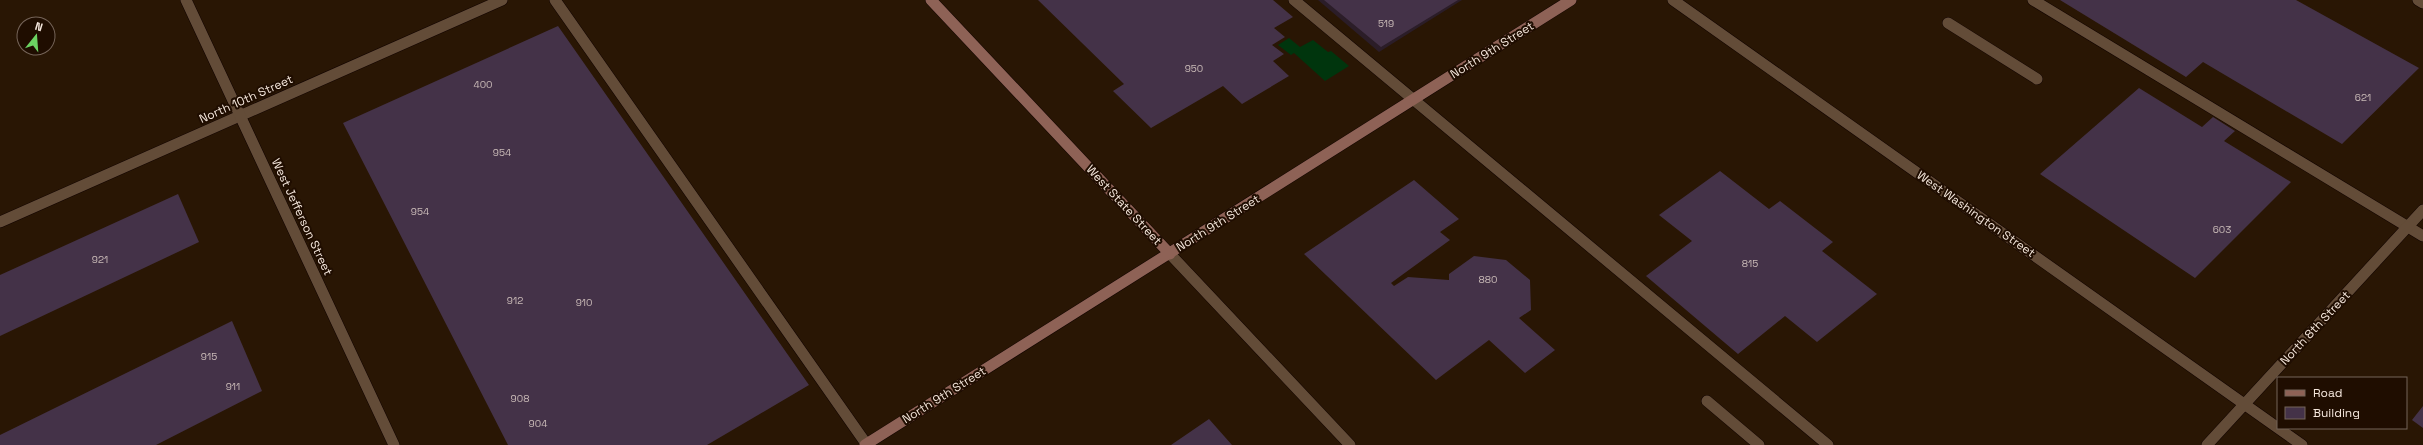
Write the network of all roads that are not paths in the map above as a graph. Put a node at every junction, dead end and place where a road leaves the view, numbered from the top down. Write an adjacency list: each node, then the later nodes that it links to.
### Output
1 (186, 0): 14 (street, West Jefferson Street)
2 (502, 0): 14 (street, North 10th Street)
3 (555, 0): 25 (street)
4 (931, 0): 19 (main road, West State Street)
5 (1294, 0): 13 (street)
6 (1571, 0): 13 (main road, North 9th Street)
7 (1673, 0): 21 (street, West Washington Street)
8 (2033, 0): 17 (street)
9 (2418, 0): 10 (street)
10 (2423, 3)
11 (1948, 23): 12 (street)
12 (2037, 79)
13 (1414, 99): 19 (main road, North 9th Street); 28 (street)
14 (240, 116): 16 (street, North 10th Street); 24 (street, West Jefferson Street)
15 (2423, 210): 17 (street, North 8th Street)
16 (0, 222)
17 (2408, 226): 18 (street); 21 (street, North 8th Street)
18 (2423, 236)
19 (1170, 254): 25 (main road, North 9th Street); 26 (street, West State Street)
20 (1707, 401): 27 (street)
21 (2244, 404): 22 (street, West Washington Street); 29 (street, North 8th Street)
22 (2277, 427)
23 (2279, 429): 30 (street, West Washington Street)
24 (394, 445)
25 (866, 445)
26 (1350, 445)
27 (1759, 445)
28 (1828, 445)
29 (2207, 445)
30 (2302, 445)

